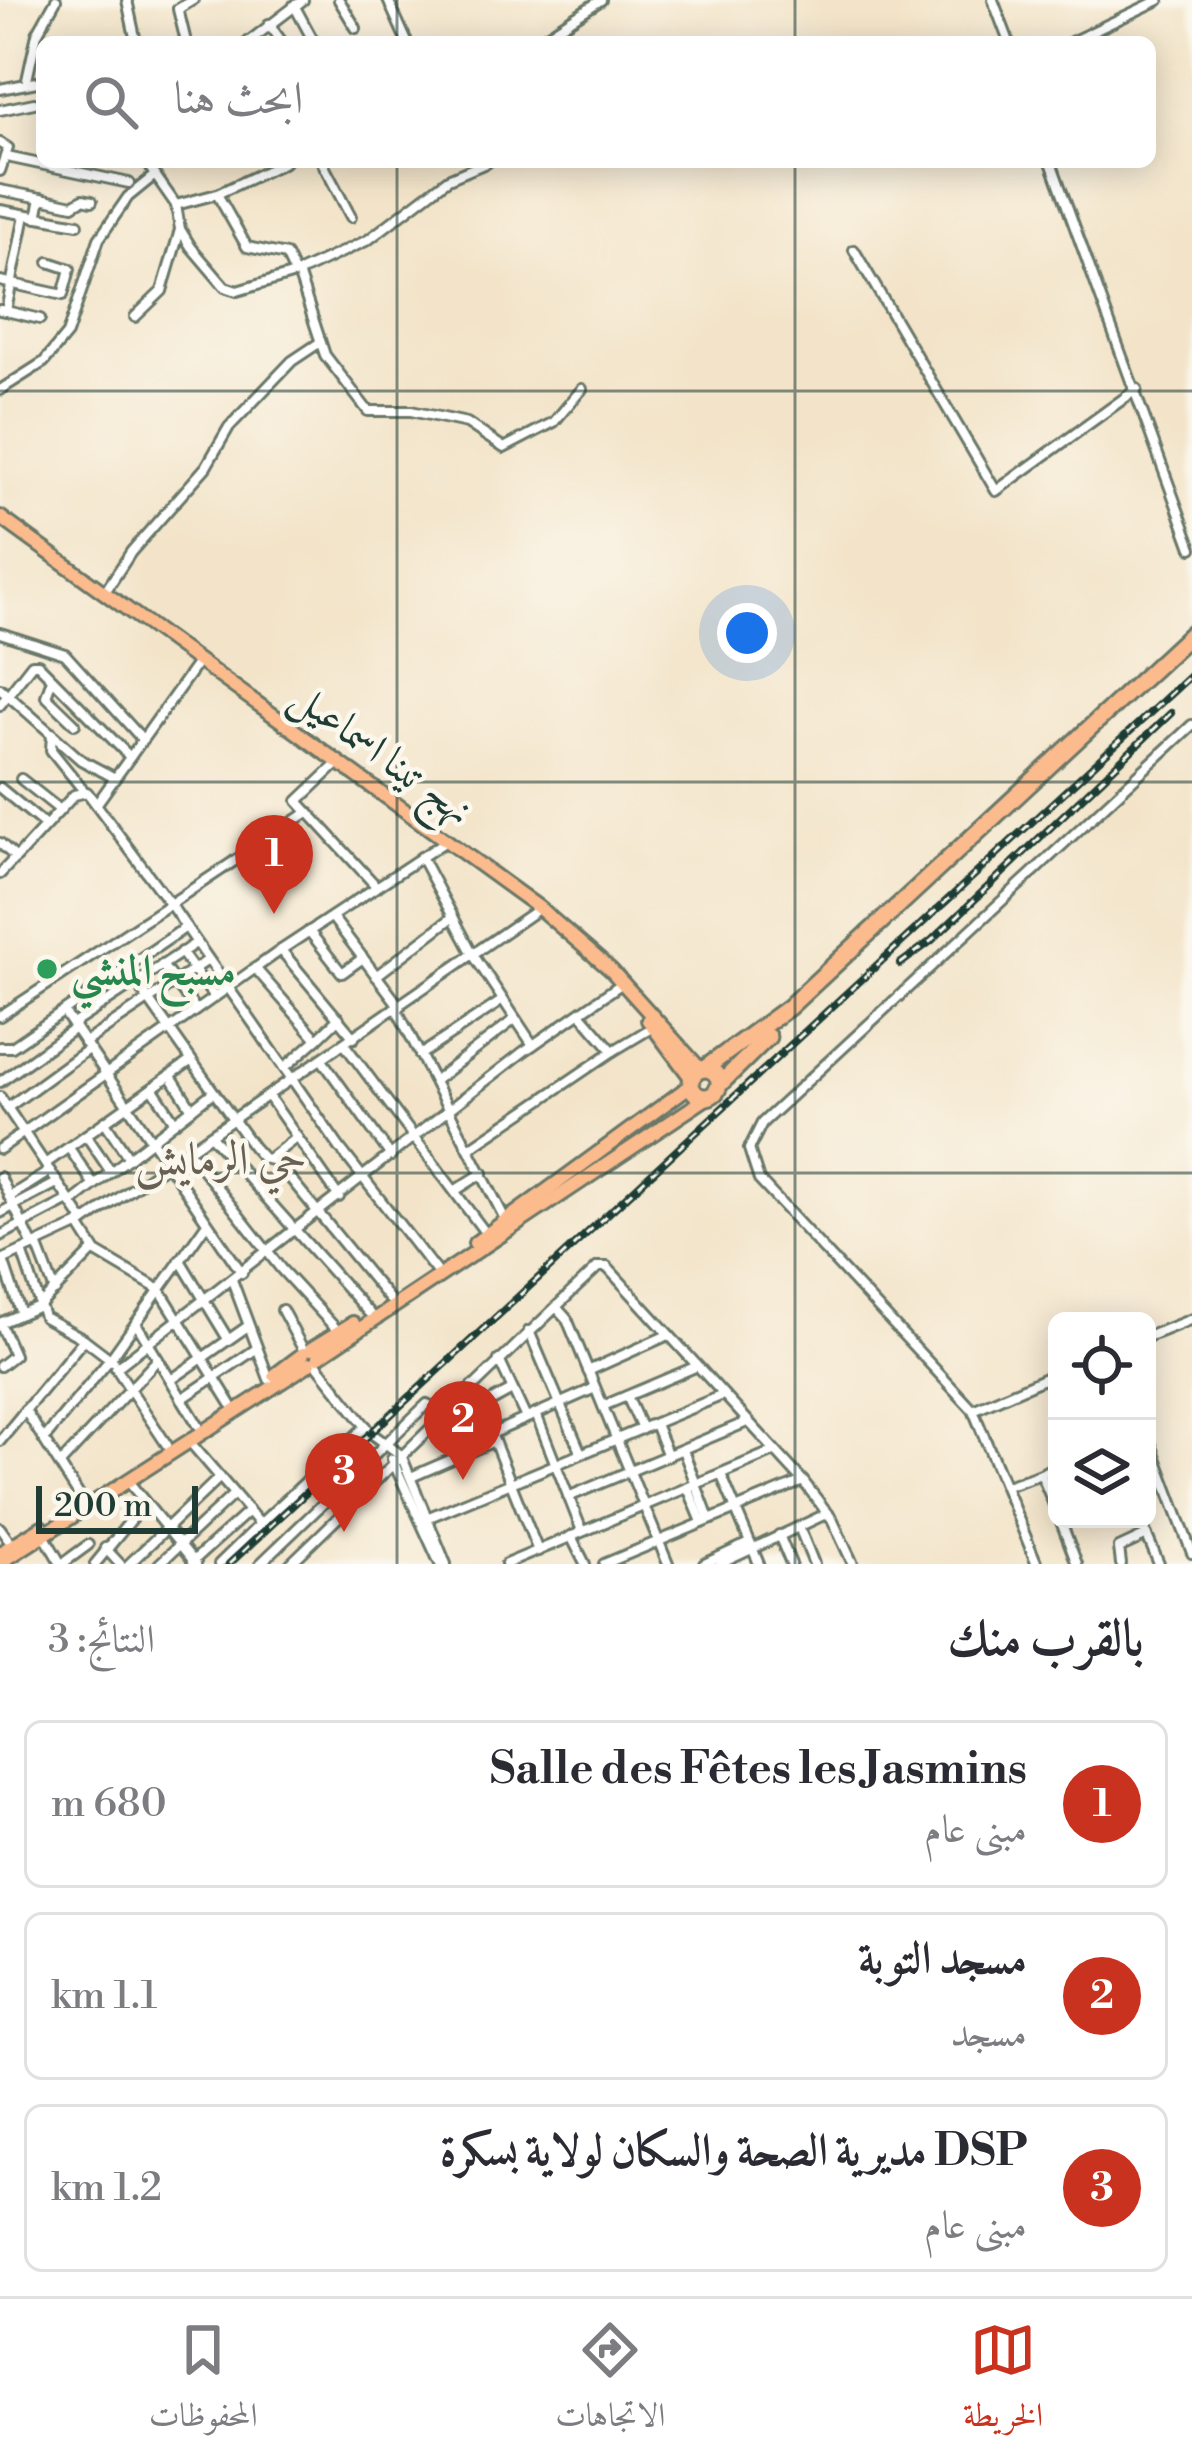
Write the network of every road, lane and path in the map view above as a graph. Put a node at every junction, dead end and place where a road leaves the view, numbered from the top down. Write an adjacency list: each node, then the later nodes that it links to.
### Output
1 (56, 0): 12 (street)
2 (127, 0): 13 (street)
3 (193, 0): 14 (street)
4 (339, 0): 11 (street)
5 (388, 0): 18 (street)
6 (601, 0): 19 (street)
7 (993, 0): 20 (street)
8 (1159, 0): 21 (street)
9 (299, 3): 10 (street); 17 (street)
10 (269, 24): 15 (street); 16 (street)
11 (356, 28)
12 (37, 36)
13 (135, 36)
14 (185, 36)
15 (255, 36)
16 (278, 36)
17 (312, 36)
18 (404, 36)
19 (545, 36)
20 (1007, 36)
21 (1084, 36)
22 (36, 39): 23 (street)
23 (28, 80): 24 (street); 25 (street)
24 (36, 81)
25 (0, 89)
26 (34, 104): 27 (street)
27 (0, 110)
28 (0, 143): 29 (street)
29 (7, 157): 30 (street); 37 (street)
30 (36, 163)
31 (59, 168): 39 (street)
32 (150, 168): 38 (street)
33 (272, 168): 41 (street)
34 (325, 168): 47 (street)
35 (474, 168): 53 (street)
36 (1053, 168): 61 (street)
37 (0, 171)
38 (155, 175): 44 (street); 62 (street)
39 (129, 183)
40 (3, 190): 42 (street); 45 (street)
41 (217, 194): 44 (street); 53 (street)
42 (41, 198): 43 (street); 48 (street)
43 (92, 201)
44 (176, 205): 50 (street)
45 (1, 210): 46 (street)
46 (26, 215): 48 (street); 55 (street)
47 (351, 217)
48 (37, 218): 49 (street)
49 (78, 224)
50 (180, 229): 53 (street); 57 (street)
51 (854, 250): 61 (street)
52 (49, 262): 55 (street)
53 (296, 273): 59 (street)
54 (0, 281): 55 (street)
55 (12, 284): 56 (street)
56 (3, 311): 58 (street)
57 (135, 316)
58 (40, 319)
59 (319, 343): 60 (street); 65 (street)
60 (583, 389)
61 (1137, 389): 64 (street)
62 (0, 390)
63 (0, 520): 65 (main road, نهج تينا اسماعيل); 69 (main road, نهج تينا اسماعيل)
64 (1192, 548)
65 (105, 592): 78 (main road, نهج تينا اسماعيل)
66 (0, 633): 76 (street)
67 (1192, 633): 139 (highway)
68 (1192, 646): 144 (highway)
69 (196, 665): 76 (street); 78 (main road, نهج تينا اسماعيل)
70 (52, 679): 71 (street); 73 (street); 77 (street)
71 (4, 691): 72 (street); 75 (street)
72 (0, 705)
73 (75, 724)
74 (1192, 725): 244 (street)
75 (52, 732): 79 (street); 82 (street)
76 (142, 740): 77 (street)
77 (130, 758): 79 (street)
78 (337, 764): 85 (street); 87 (main road, نهج تينا اسماعيل)
79 (115, 778): 83 (street)
80 (21, 779): 84 (street)
81 (0, 788): 86 (street)
82 (84, 791): 83 (street); 84 (street)
83 (98, 802): 93 (street)
84 (60, 810): 86 (street)
85 (308, 812): 92 (street); 93 (street)
86 (45, 825): 90 (street)
87 (444, 843): 89 (street); 94 (main road, نهج تينا اسماعيل); 139 (main road, نهج تينا اسماعيل)
88 (0, 844): 90 (street)
89 (421, 857): 92 (street); 95 (street)
90 (16, 858): 91 (street)
91 (0, 874)
92 (376, 887): 96 (street)
93 (170, 904): 97 (street); 120 (street)
94 (534, 912): 102 (street); 111 (main road, نهج تينا اسماعيل)
95 (453, 916): 102 (street); 108 (street)
96 (332, 917): 98 (street); 103 (street)
97 (186, 927): 99 (street); 118 (street)
98 (309, 931): 100 (street); 103 (street)
99 (196, 943): 101 (street); 104 (street)
100 (281, 950): 106 (street); 121 (street)
101 (181, 952): 105 (street); 107 (street)
102 (474, 956): 114 (street); 116 (street)
103 (363, 958): 108 (street)
104 (208, 960): 107 (street); 112 (street)
105 (162, 964): 109 (street); 110 (street)
106 (255, 968): 112 (street); 127 (street)
107 (193, 970): 110 (street); 113 (street)
108 (376, 976): 116 (street)
109 (136, 982): 115 (street); 123 (street)
110 (175, 982): 115 (street); 117 (street)
111 (618, 986): 119 (street); 124 (main road, نهج تينا اسماعيل)
112 (229, 987): 113 (street); 136 (street)
113 (214, 997): 117 (street)
114 (503, 1000): 122 (street); 133 (street)
115 (148, 1001): 125 (street); 129 (street)
116 (398, 1009): 126 (street); 133 (street)
117 (196, 1010): 125 (street)
118 (64, 1012): 123 (street); 131 (street)
119 (580, 1012): 130 (street); 132 (street)
120 (0, 1016)
121 (339, 1018): 126 (street); 127 (street)
122 (515, 1019): 130 (street); 141 (street)
123 (74, 1026): 129 (street); 142 (street)
124 (653, 1028): 132 (street); 139 (main road, نهج تينا اسماعيل)
125 (166, 1030): 135 (street); 137 (street)
126 (354, 1038): 128 (street)
127 (316, 1039): 136 (street)
128 (345, 1045): 134 (street); 159 (street)
129 (86, 1046): 137 (street); 149 (street)
130 (533, 1046): 151 (street)
131 (0, 1047)
132 (613, 1051): 162 (street)
133 (420, 1055): 141 (street)
134 (322, 1060): 140 (street); 165 (street)
135 (189, 1062): 138 (street); 145 (street)
136 (284, 1068): 140 (street)
137 (105, 1074): 148 (street); 155 (street)
138 (170, 1076): 143 (street); 150 (street)
139 (697, 1076): 144 (highway); 144 (highway); 182 (main road)
140 (292, 1081): 147 (street); 172 (street)
141 (434, 1081): 151 (street)
142 (0, 1082)
143 (153, 1089): 148 (street); 154 (street)
144 (714, 1091): 221 (main road)
145 (213, 1093): 150 (street); 152 (street)
146 (0, 1097): 149 (street)
147 (269, 1097): 152 (street); 158 (street)
148 (128, 1106): 153 (street); 160 (street)
149 (7, 1108): 155 (street)
150 (193, 1108): 154 (street)
151 (449, 1110): 159 (street); 162 (street)
152 (233, 1121): 157 (street); 167 (street)
153 (105, 1122): 156 (street); 166 (street)
154 (176, 1122): 160 (street)
155 (23, 1132): 163 (street); 169 (street)
156 (86, 1135): 161 (street); 170 (street)
157 (212, 1136): 164 (street); 186 (street)
158 (297, 1137): 167 (street); 177 (street)
159 (415, 1137): 165 (street); 176 (street)
160 (151, 1141): 166 (street); 168 (street)
161 (69, 1148): 169 (street); 175 (street)
162 (470, 1148): 171 (street)
163 (0, 1149)
164 (189, 1152): 168 (street); 192 (street)
165 (391, 1156): 172 (street)
166 (129, 1157): 170 (street)
167 (269, 1159): 181 (street)
168 (168, 1166): 183 (street); 184 (street)
169 (47, 1168): 174 (street); 178 (street)
170 (111, 1172): 175 (street)
171 (483, 1173): 176 (street); 182 (street)
172 (362, 1177): 177 (street); 195 (street)
173 (0, 1178): 178 (street)
174 (58, 1183): 178 (street); 179 (street)
175 (94, 1185): 179 (street)
176 (455, 1190): 187 (street)
177 (339, 1197): 181 (street)
178 (8, 1199): 180 (street); 185 (street)
179 (70, 1201): 183 (street); 185 (street)
180 (0, 1213)
181 (318, 1213): 186 (street); 201 (street)
182 (506, 1221): 187 (main road)
183 (82, 1223): 189 (street); 190 (street)
184 (207, 1223): 194 (street); 196 (street)
185 (24, 1226): 188 (street); 189 (street)
186 (296, 1228): 192 (street); 205 (street)
187 (487, 1235): 195 (main road)
188 (0, 1237)
189 (35, 1245): 191 (street); 199 (street)
190 (94, 1250): 198 (street); 199 (street)
191 (22, 1251): 193 (street); 202 (street)
192 (268, 1252): 196 (street); 213 (street)
193 (2, 1261): 206 (street)
194 (180, 1261): 198 (street); 200 (street)
195 (435, 1270): 201 (main road)
196 (242, 1273): 197 (street)
197 (232, 1280): 200 (street); 211 (street)
198 (160, 1289): 207 (street); 210 (street)
199 (55, 1291): 202 (street)
200 (204, 1299): 207 (street); 217 (street)
201 (389, 1299): 205 (main road)
202 (39, 1306): 206 (street); 216 (street)
203 (556, 1307): 212 (street); 215 (street); 228 (street)
204 (282, 1310): 221 (street)
205 (369, 1313): 213 (main road)
206 (21, 1314): 209 (street)
207 (179, 1319): 218 (street); 220 (street)
208 (1192, 1319): 214 (street)
209 (0, 1323): 225 (street)
210 (136, 1323): 218 (street); 222 (street)
211 (249, 1326): 217 (street); 219 (street)
212 (529, 1331): 224 (street); 240 (street)
213 (339, 1332): 221 (main road)
214 (1156, 1333)
215 (668, 1335): 226 (street); 228 (street)
216 (84, 1339): 222 (street); 245 (street)
217 (228, 1339): 220 (street)
218 (149, 1343): 223 (street); 227 (street)
219 (256, 1348): 229 (street); 231 (street)
220 (204, 1355): 229 (street); 232 (street)
221 (310, 1356): 231 (main road); 251 (street); 255 (main road)
222 (111, 1358): 227 (street); 254 (street)
223 (158, 1359): 232 (street); 235 (street)
224 (499, 1360): 233 (street); 236 (street)
225 (0, 1366)
226 (696, 1366): 237 (street); 238 (street)
227 (116, 1368): 235 (street)
228 (588, 1371): 234 (street)
229 (215, 1376): 239 (street); 241 (street)
230 (1048, 1377): 244 (street)
231 (269, 1379): 241 (main road)
232 (171, 1380): 239 (street)
233 (472, 1386): 243 (street); 246 (street)
234 (595, 1388): 240 (street); 242 (street)
235 (130, 1390): 258 (street); 266 (street)
236 (512, 1390): 243 (street); 247 (street)
237 (722, 1395): 248 (street); 249 (street)
238 (627, 1396): 242 (street); 252 (street)
239 (182, 1399): 250 (street)
240 (560, 1403): 247 (street); 262 (street)
241 (231, 1404): 250 (main road)
242 (603, 1406): 256 (street)
243 (481, 1407): 253 (street)
244 (973, 1410): 278 (street)
245 (25, 1411): 254 (street); 257 (street)
246 (442, 1413): 259 (street); 265 (street)
247 (531, 1417): 253 (street); 267 (street)
248 (747, 1422): 260 (street); 261 (street)
249 (656, 1424): 252 (street); 263 (street)
250 (198, 1425): 258 (main road)
251 (366, 1426): 259 (street); 290 (street)
252 (642, 1429): 256 (street)
253 (493, 1437): 274 (street); 276 (street)
254 (44, 1438): 266 (street)
255 (188, 1440): 272 (street); 273 (main road)
256 (616, 1440): 262 (street); 269 (street)
257 (0, 1441)
258 (167, 1445): 282 (main road)
259 (384, 1446): 265 (street); 317 (street)
260 (683, 1450): 263 (street); 277 (street)
261 (774, 1451): 270 (street); 275 (street)
262 (581, 1454): 267 (street)
263 (668, 1456): 269 (street)
264 (1156, 1458): 308 (street)
265 (397, 1459): 274 (street); 318 (street)
266 (61, 1462): 282 (street)
267 (555, 1464): 276 (street); 281 (street)
268 (1048, 1470): 271 (street)
269 (629, 1473): 281 (street); 284 (street)
270 (721, 1474): 277 (street); 285 (street)
271 (1041, 1474): 278 (street); 279 (street)
272 (220, 1477): 280 (street); 291 (street)
273 (126, 1478): 283 (street); 297 (main road)
274 (408, 1478): 288 (street)
275 (802, 1481): 285 (street); 287 (street)
276 (512, 1484): 288 (street); 307 (street)
277 (692, 1486): 284 (street); 289 (street)
278 (1006, 1486): 329 (street)
279 (1048, 1491)
280 (234, 1494): 286 (street); 302 (street)
281 (568, 1497): 296 (street)
282 (82, 1500): 306 (main road)
283 (146, 1503): 291 (street); 305 (street)
284 (644, 1503): 296 (street); 301 (street)
285 (735, 1509): 289 (street); 304 (street)
286 (249, 1510): 290 (street); 311 (street)
287 (828, 1513): 292 (street); 328 (street)
288 (424, 1519): 319 (street)
289 (706, 1520): 301 (street)
290 (260, 1524): 316 (street)
291 (167, 1527): 302 (street); 314 (street)
292 (799, 1527): 298 (street); 327 (street)
293 (0, 1528): 306 (street)
294 (1063, 1528): 330 (street)
295 (1144, 1528): 299 (street)
296 (582, 1531): 300 (street)
297 (44, 1535): 310 (main road); 312 (street)
298 (779, 1535): 304 (street); 326 (street)
299 (1147, 1535): 331 (street); 332 (street)
300 (571, 1536): 307 (street); 321 (street)
301 (660, 1540): 322 (street); 323 (street)
302 (181, 1544): 311 (street); 315 (street)
303 (88, 1545): 312 (street)
304 (753, 1546): 309 (street); 325 (street)
305 (105, 1547): 313 (street); 314 (street)
306 (6, 1549)
307 (538, 1551): 320 (street)
308 (1192, 1553)
309 (724, 1561): 324 (street)
310 (1, 1563)
311 (194, 1563)
312 (62, 1564)
313 (94, 1564)
314 (124, 1564)
315 (159, 1564)
316 (219, 1564)
317 (260, 1564)
318 (290, 1564)
319 (443, 1564)
320 (506, 1564)
321 (585, 1564)
322 (604, 1564)
323 (668, 1564)
324 (704, 1564)
325 (759, 1564)
326 (791, 1564)
327 (814, 1564)
328 (853, 1564)
329 (1037, 1564)
330 (1077, 1564)
331 (1121, 1564)
332 (1159, 1564)

